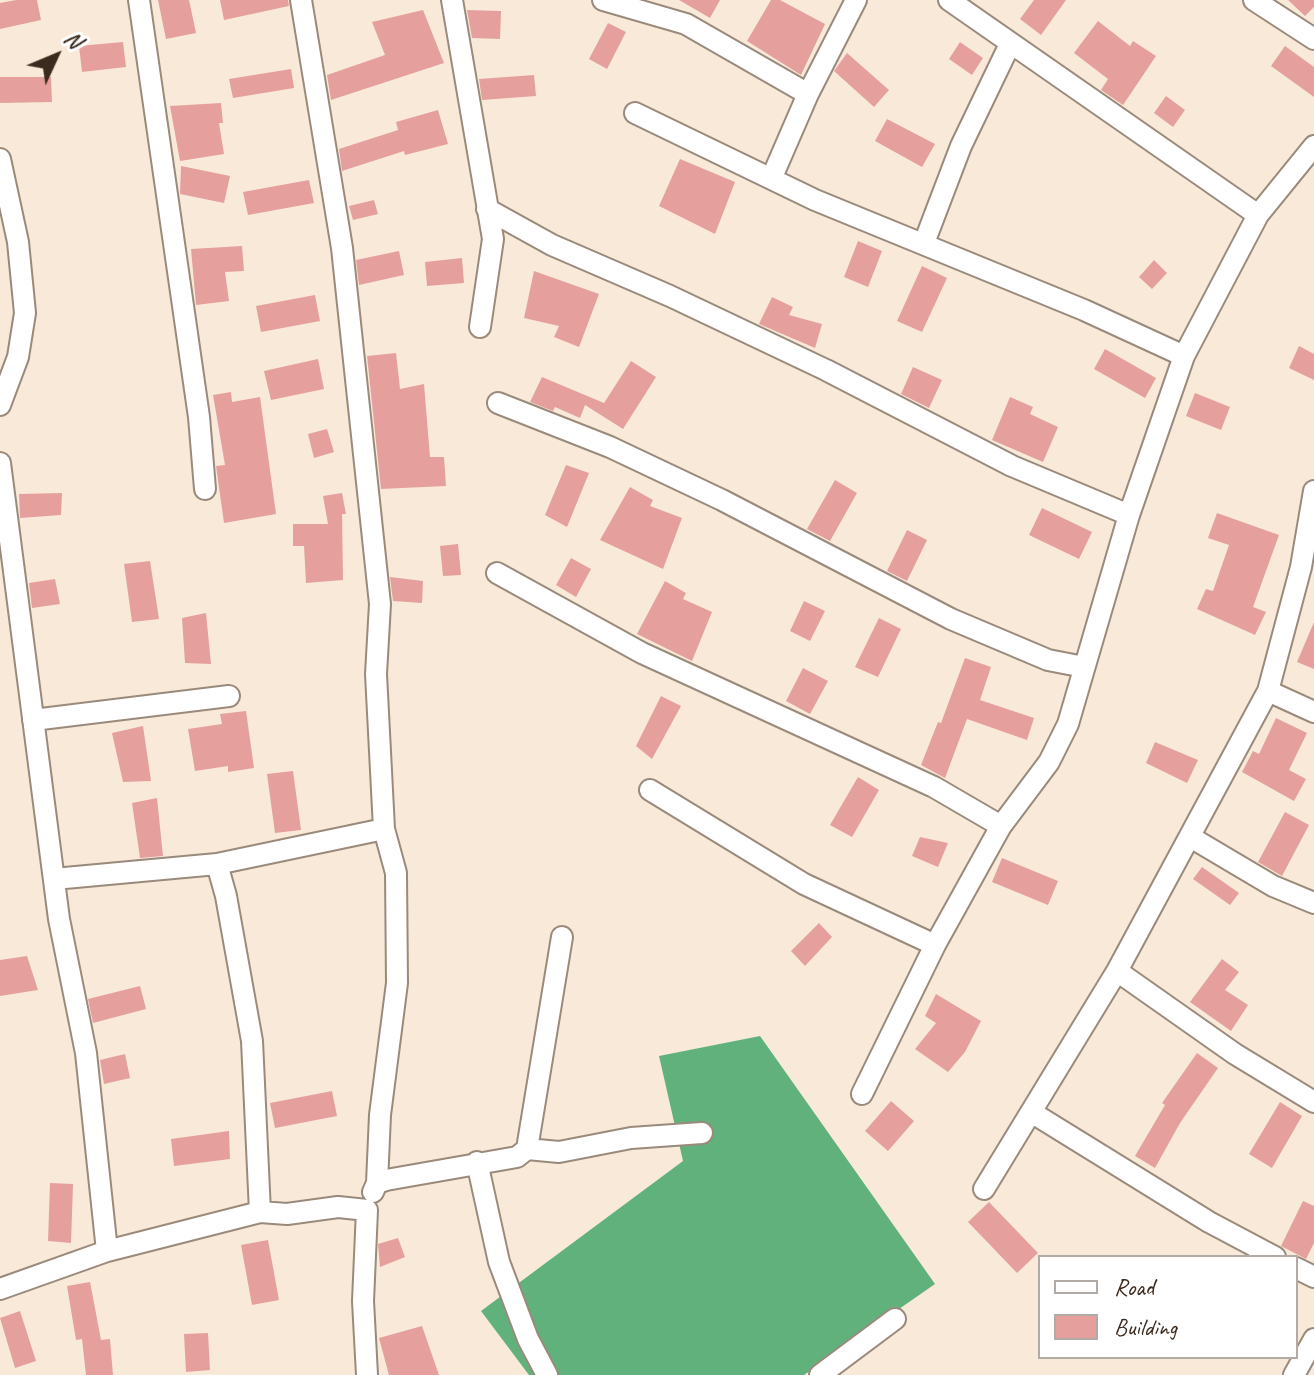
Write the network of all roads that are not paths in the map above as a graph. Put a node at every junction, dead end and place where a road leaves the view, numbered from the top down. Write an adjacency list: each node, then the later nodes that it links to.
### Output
1 (139, 0): 23 (street)
2 (301, 0): 34 (street)
3 (452, 0): 15 (street)
4 (603, 0): 10 (street)
5 (856, 0): 10 (street)
6 (949, 0): 9 (street)
7 (1254, 0): 8 (street)
8 (1314, 39)
9 (1010, 44): 16 (street); 17 (street)
10 (808, 94): 14 (street)
11 (635, 113): 14 (street)
12 (1314, 146): 16 (street)
13 (0, 159): 21 (street)
14 (772, 177): 17 (street)
15 (487, 209): 18 (street); 25 (street)
16 (1258, 215): 19 (street)
17 (924, 243): 19 (street)
18 (480, 327)
19 (1184, 356): 25 (street)
20 (498, 403): 27 (street)
21 (0, 405)
22 (0, 463): 31 (street)
23 (205, 489)
24 (1314, 491): 28 (street)
25 (1129, 515): 27 (street)
26 (497, 573): 33 (street)
27 (1084, 667): 33 (street)
28 (1268, 691): 30 (street); 35 (street)
29 (229, 696): 31 (street)
30 (1314, 712)
31 (33, 720): 37 (street)
32 (650, 790): 40 (street)
33 (1001, 826): 40 (street)
34 (384, 829): 36 (street); 48 (street)
35 (1192, 838): 38 (street); 41 (street)
36 (217, 864): 37 (street); 51 (street)
37 (54, 879): 52 (street)
38 (1314, 903)
39 (562, 937): 46 (street)
40 (935, 945): 42 (street)
41 (1117, 971): 43 (street); 44 (street)
42 (862, 1094)
43 (1314, 1102)
44 (1031, 1112): 49 (street); 53 (street)
45 (702, 1133): 46 (street)
46 (527, 1149): 47 (street)
47 (477, 1162): 48 (street); 58 (street)
48 (377, 1183): 50 (street)
49 (984, 1189)
50 (367, 1210): 51 (street); 57 (street)
51 (260, 1212): 52 (street)
52 (107, 1251): 54 (street)
53 (1271, 1255)
54 (0, 1289)
55 (895, 1319): 59 (street)
56 (1314, 1339): 60 (street)
57 (367, 1375)
58 (547, 1375)
59 (820, 1375)
60 (1294, 1375)

